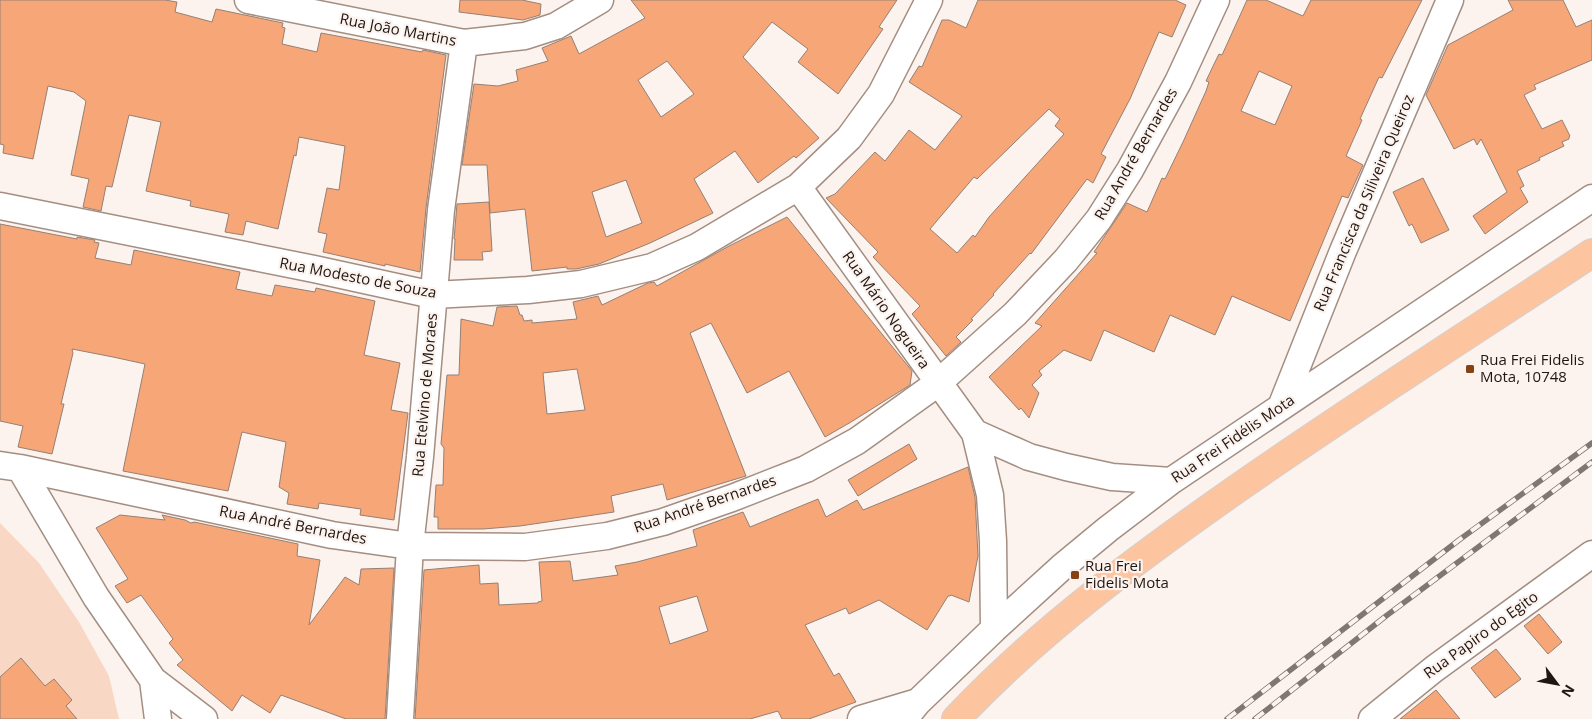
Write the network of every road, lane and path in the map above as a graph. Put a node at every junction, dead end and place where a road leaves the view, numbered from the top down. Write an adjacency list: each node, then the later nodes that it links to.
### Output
1 (248, 0): 6 (street, Rua João Martins)
2 (600, 0): 6 (street, Rua João Martins)
3 (930, 0): 7 (street, Rua Modesto de Souza)
4 (1216, 0): 12 (street, Rua André Bernardes)
5 (1450, 0): 13 (street, Rua Francisca da Siliveira Queiroz)
6 (464, 43): 11 (street, Rua Etelvino de Moraes)
7 (798, 187): 11 (street, Rua Modesto de Souza); 12 (street, Rua Mário Nogueira)
8 (1592, 198): 13 (street, Rua Frei Fidélis Mota)
9 (0, 206): 11 (street, Rua Modesto de Souza)
10 (1592, 253): 26 (main road)
11 (433, 295): 17 (street, Rua Etelvino de Moraes)
12 (938, 384): 14 (street, Rua Mário Nogueira); 17 (street, Rua André Bernardes)
13 (1281, 407): 16 (street, Rua Frei Fidélis Mota)
14 (975, 433): 16 (street, Rua Mário Nogueira); 19 (street, Rua Mário Nogueira)
15 (10, 466): 17 (street, Rua André Bernardes); 20 (street, Rua André Bernardes)
16 (1171, 482): 19 (street, Rua Frei Fidélis Mota)
17 (410, 546): 24 (street, Rua Etelvino de Moraes)
18 (1592, 554): 27 (street, Rua Papiro do Egito)
19 (994, 629): 21 (street, Rua Frei Fidélis Mota)
20 (153, 680): 22 (street); 23 (street, Rua André Bernardes)
21 (911, 711): 25 (street)
22 (158, 719)
23 (204, 719)
24 (400, 719)
25 (861, 719)
26 (956, 719)
27 (1372, 719)

